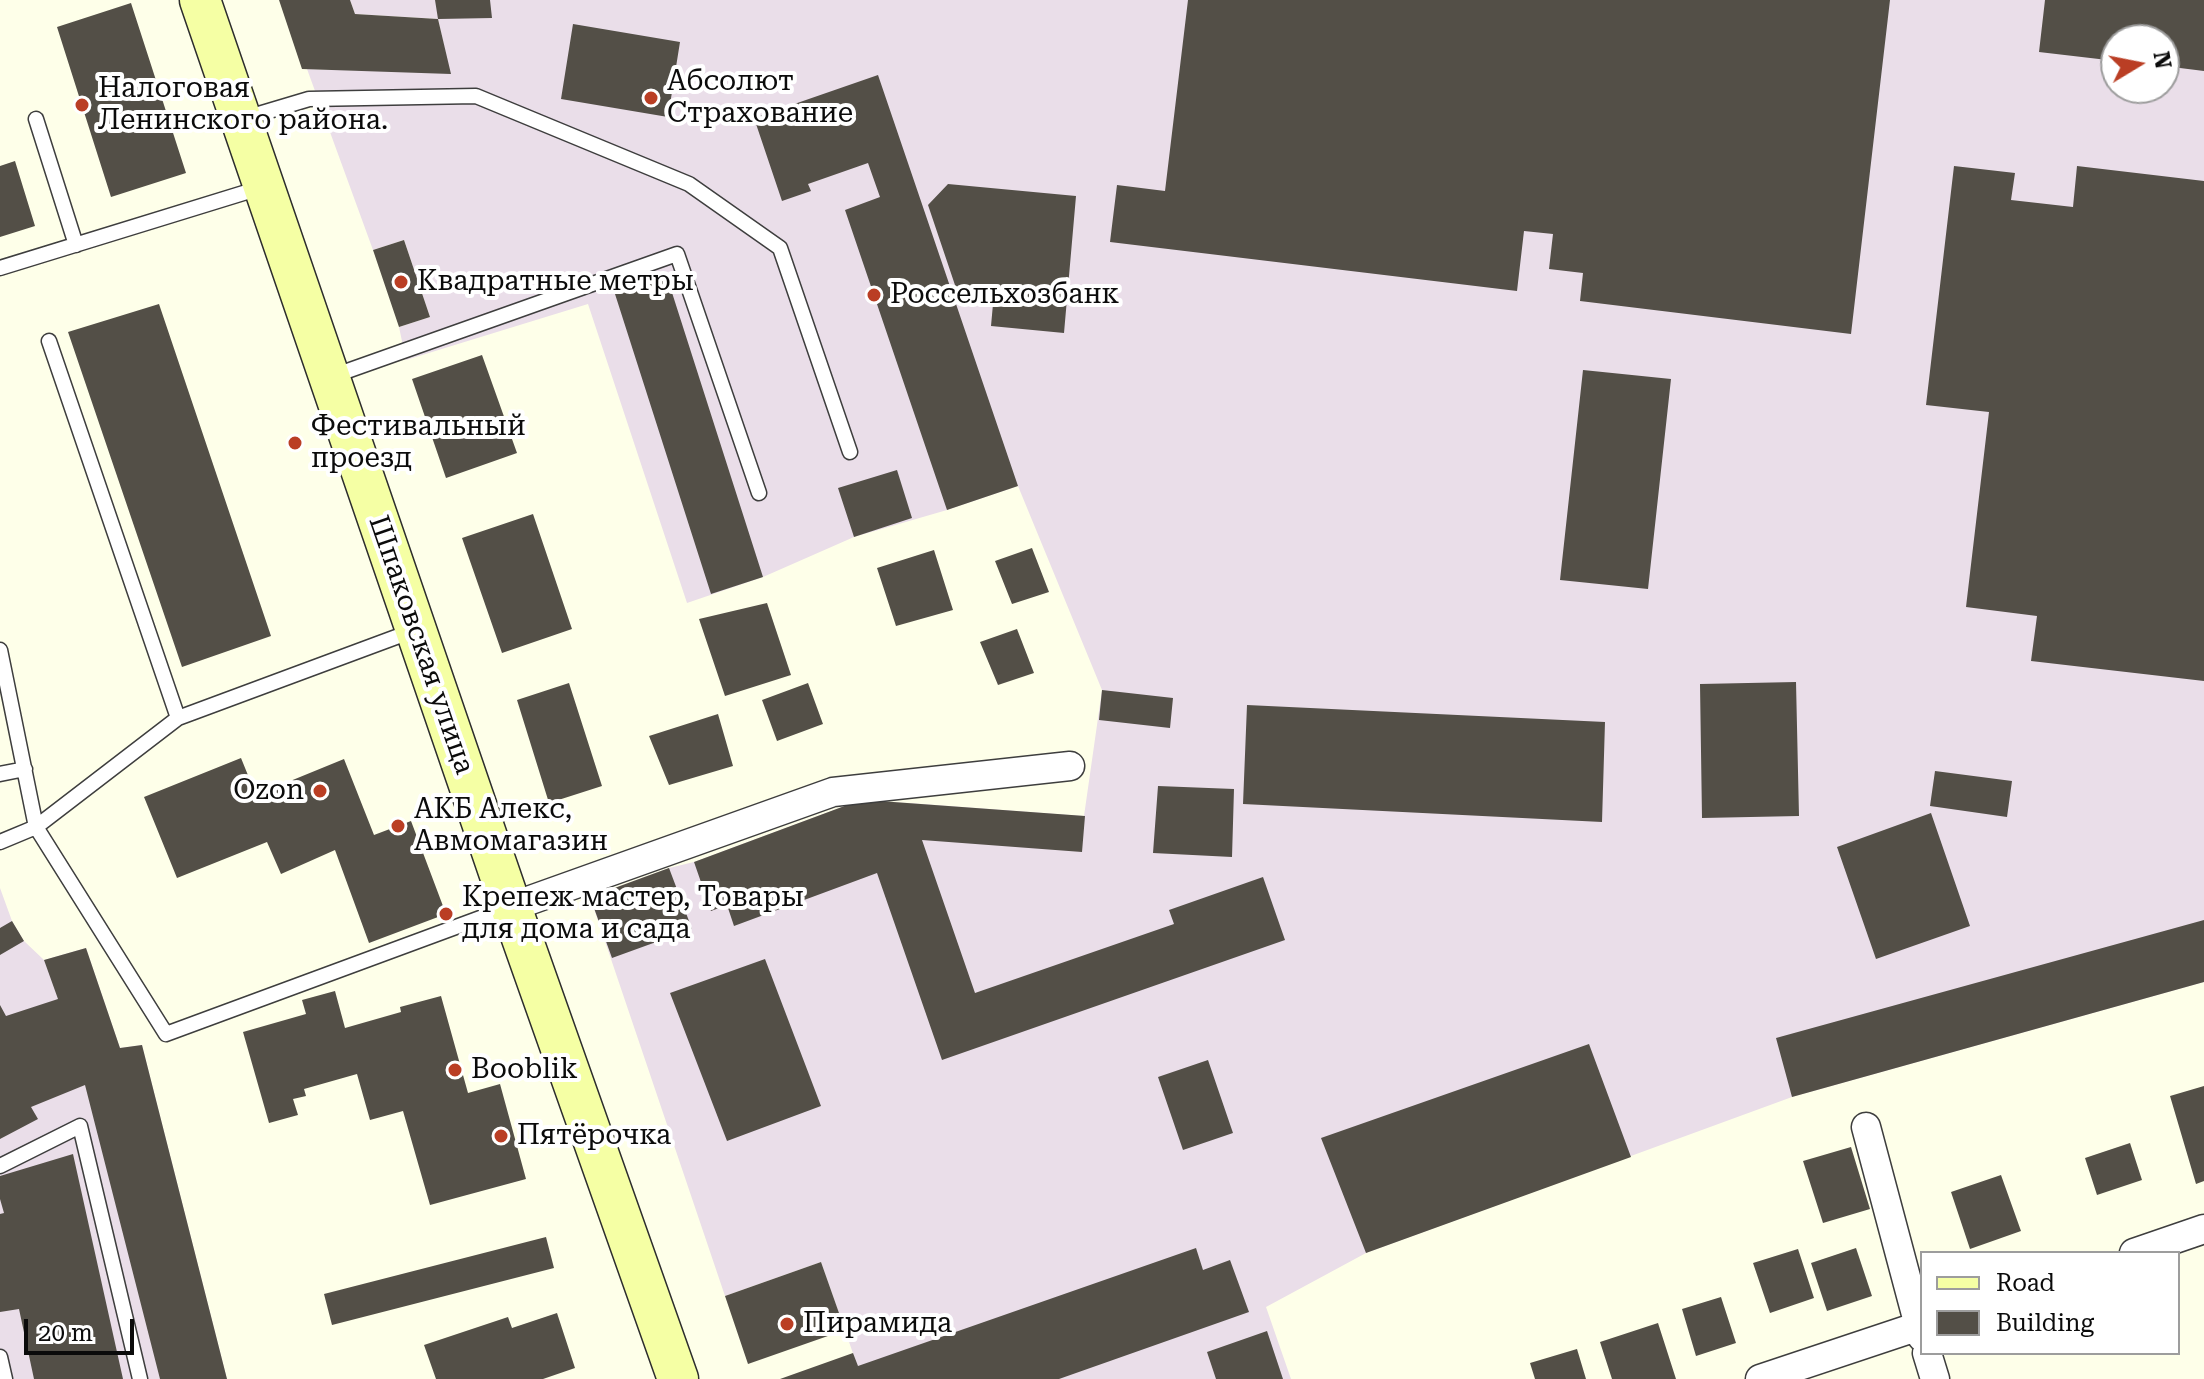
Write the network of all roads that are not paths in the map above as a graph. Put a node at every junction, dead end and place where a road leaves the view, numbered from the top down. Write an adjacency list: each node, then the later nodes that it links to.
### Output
1 (200, 0): 3 (main road, Шпаковская улица)
2 (36, 119): 5 (lane)
3 (241, 119): 4 (main road, Шпаковская улица); 9 (lane)
4 (264, 187): 5 (lane); 8 (main road, Шпаковская улица)
5 (76, 245): 6 (lane)
6 (0, 268)
7 (49, 341): 13 (lane)
8 (329, 377): 10 (lane); 11 (main road, Шпаковская улица)
9 (850, 452)
10 (759, 493)
11 (415, 630): 13 (lane); 19 (main road, Шпаковская улица)
12 (0, 650): 15 (lane)
13 (178, 718): 17 (lane)
14 (1070, 766): 19 (street)
15 (25, 769): 16 (lane); 17 (lane)
16 (0, 774)
17 (36, 827): 18 (lane); 19 (lane)
18 (0, 842)
19 (511, 907): 30 (main road, Шпаковская улица)
20 (1866, 1127): 24 (street)
21 (0, 1166): 29 (lane)
22 (2204, 1229): 23 (street)
23 (2140, 1251)
24 (1920, 1325)
25 (1920, 1329): 31 (street)
26 (1928, 1355): 32 (street)
27 (0, 1357): 28 (lane)
28 (5, 1379)
29 (140, 1379)
30 (678, 1379)
31 (1760, 1379)
32 (1935, 1379)

